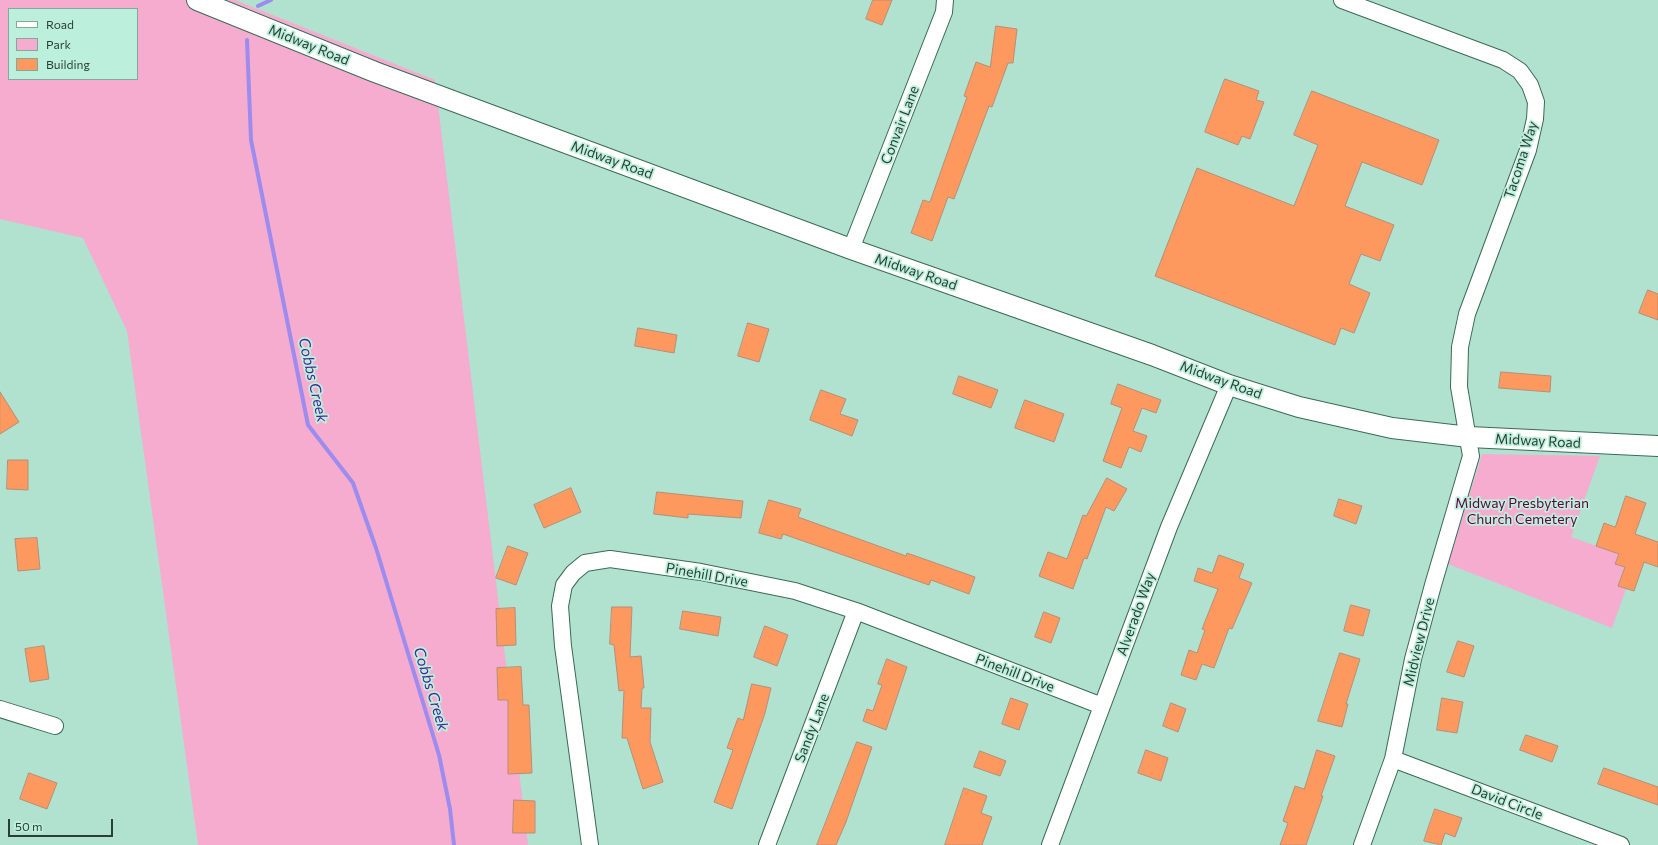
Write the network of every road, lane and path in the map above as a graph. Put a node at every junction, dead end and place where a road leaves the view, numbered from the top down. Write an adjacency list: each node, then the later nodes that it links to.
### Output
1 (197, 0): 4 (street, Midway Road)
2 (945, 0): 4 (street, Convair Lane)
3 (1342, 0): 6 (street, Tacoma Way)
4 (851, 249): 5 (street, Midway Road)
5 (1229, 385): 6 (street, Midway Road); 9 (street, Alverado Way)
6 (1468, 438): 7 (street, Midway Road); 12 (street, Midview Drive)
7 (1658, 446)
8 (856, 611): 9 (street, Pinehill Drive); 13 (street, Pinehill Drive); 14 (street, Sandy Lane)
9 (1102, 706): 15 (street, Alverado Way)
10 (0, 708): 11 (street)
11 (55, 726)
12 (1393, 759): 16 (street, Midview Drive); 17 (street, David Circle)
13 (590, 845)
14 (767, 845)
15 (1050, 845)
16 (1362, 845)
17 (1621, 845)

